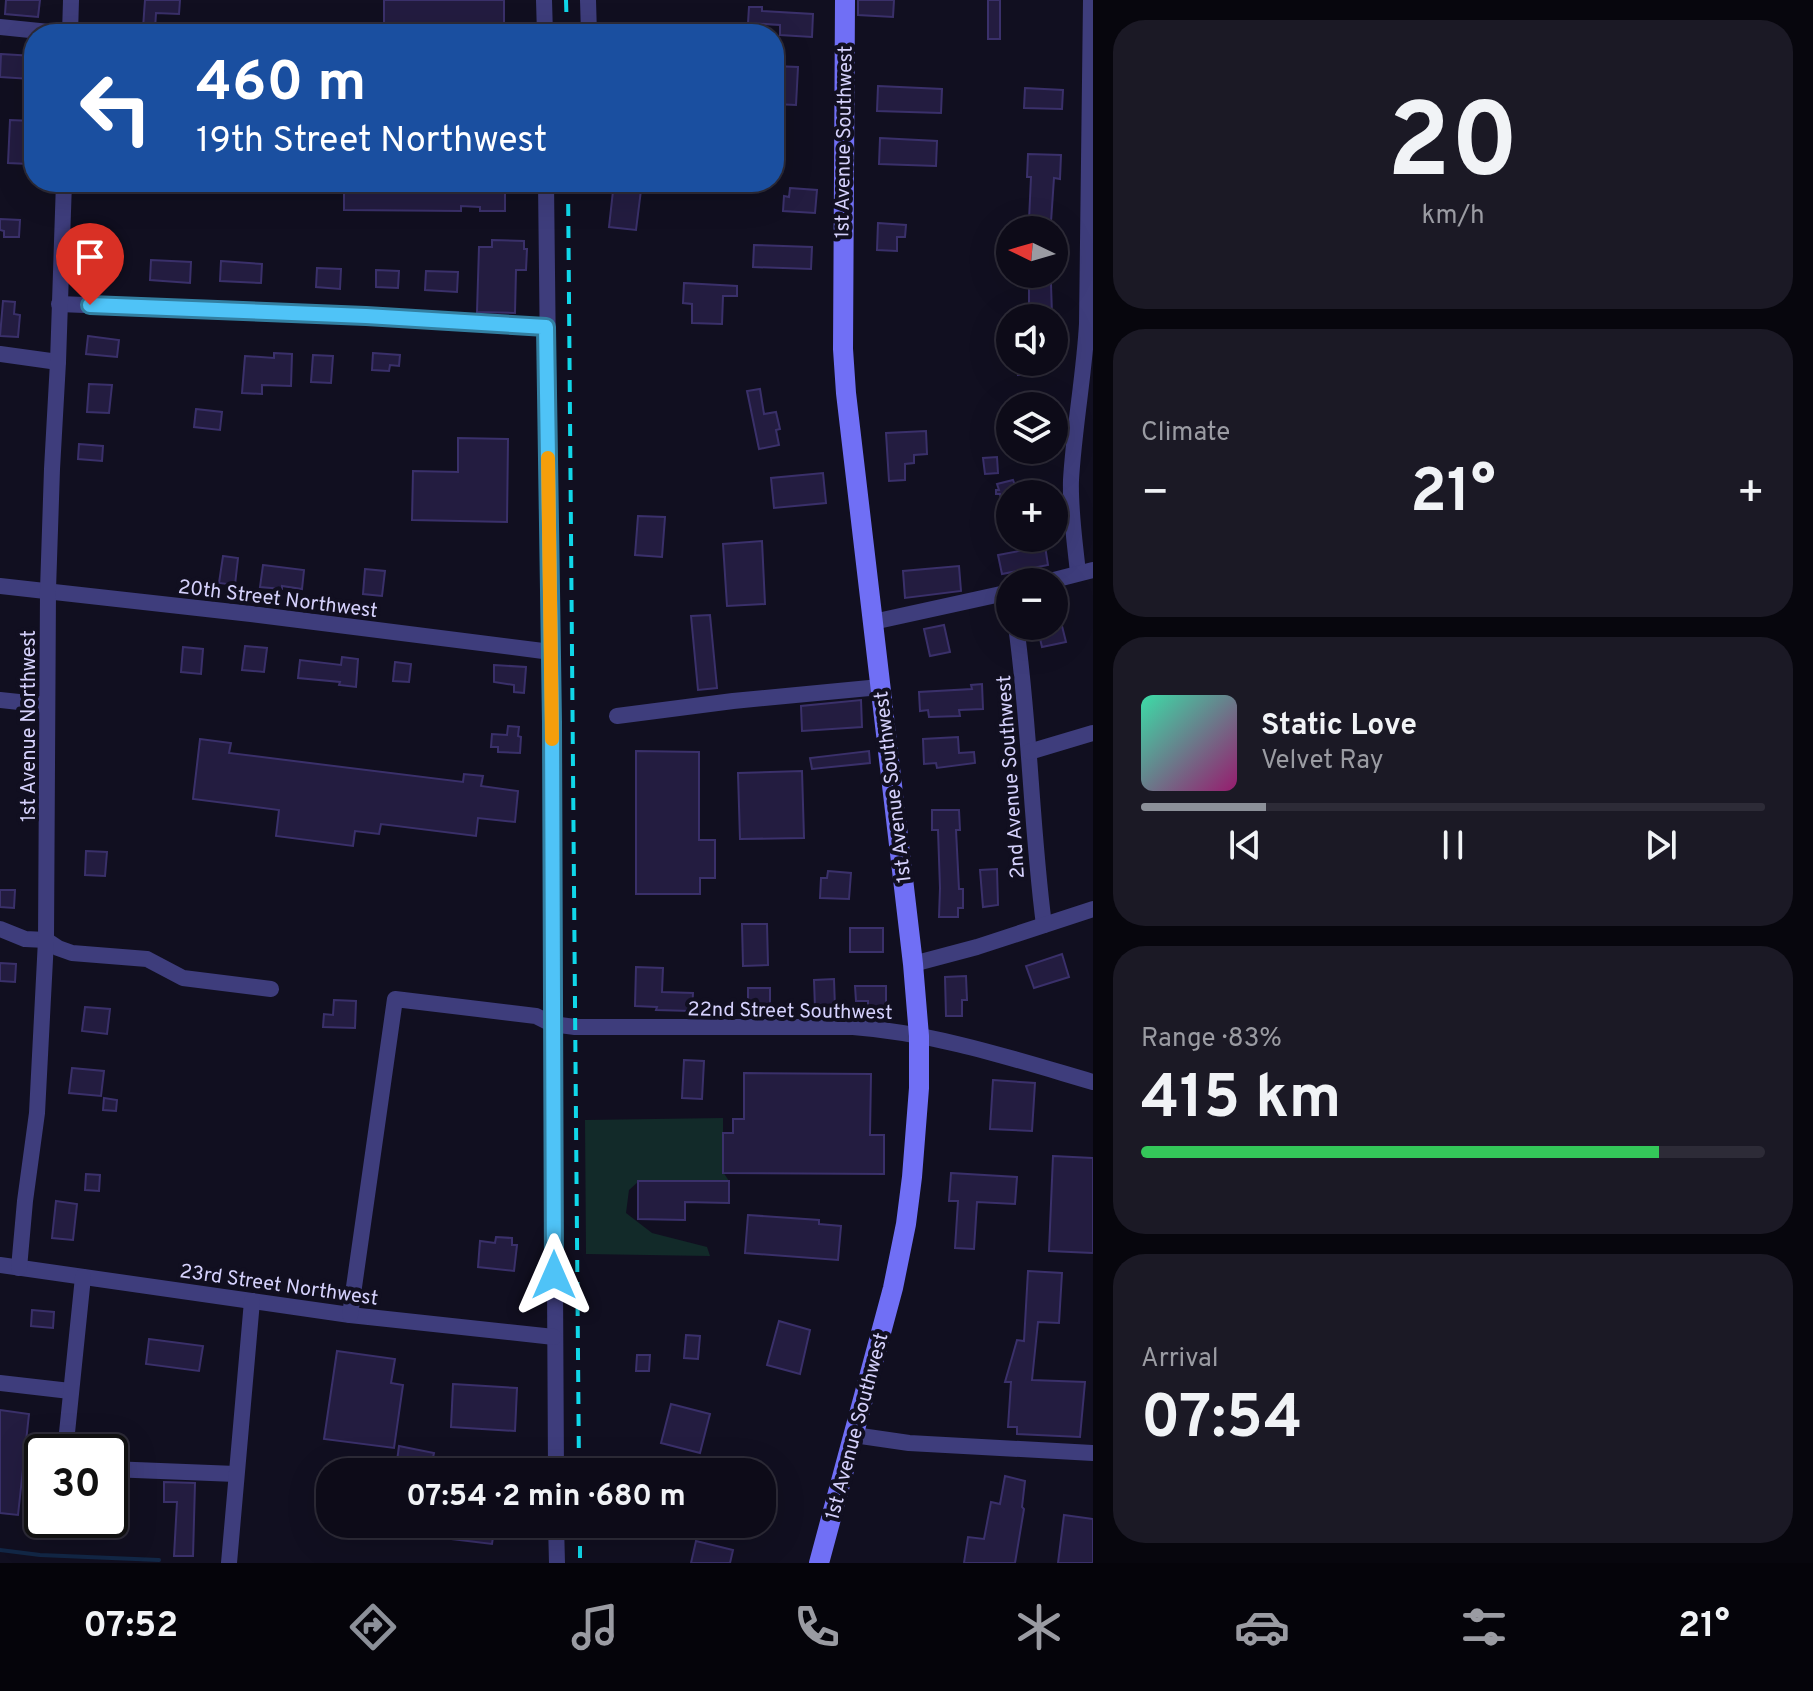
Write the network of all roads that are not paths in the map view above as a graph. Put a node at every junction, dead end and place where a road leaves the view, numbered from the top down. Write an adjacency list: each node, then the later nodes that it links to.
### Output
1 (71, 0): 6 (street)
2 (544, 0): 7 (street)
3 (588, 0): 8 (street)
4 (845, 0): 21 (main road, 1st Avenue Southwest)
5 (1091, 0): 17 (street)
6 (70, 24)
7 (545, 24)
8 (589, 24)
9 (0, 27): 10 (street)
10 (24, 29)
11 (64, 192): 13 (street, 1st Avenue Northwest)
12 (546, 192): 14 (street)
13 (59, 304): 14 (street); 16 (street, 1st Avenue Northwest)
14 (546, 327): 23 (street)
15 (0, 354): 16 (street)
16 (58, 362): 19 (street, 1st Avenue Northwest)
17 (1085, 572)
18 (0, 586): 19 (street, 20th Street Northwest)
19 (48, 590): 23 (street, 20th Street Northwest); 26 (street, 1st Avenue Northwest)
20 (996, 595): 21 (street)
21 (873, 622): 24 (main road, 1st Avenue Southwest)
22 (1018, 640): 29 (street, 2nd Avenue Southwest)
23 (551, 652): 36 (street)
24 (880, 687): 27 (street); 34 (main road, 1st Avenue Southwest)
25 (0, 700): 26 (street)
26 (47, 705): 33 (street, 1st Avenue Northwest)
27 (617, 716)
28 (1093, 733): 29 (street)
29 (1029, 752): 31 (street, 2nd Avenue Southwest)
30 (1093, 909): 31 (street)
31 (1044, 925): 34 (street)
32 (0, 929): 33 (street)
33 (46, 940): 35 (street); 40 (street, 1st Avenue Northwest)
34 (913, 964): 37 (main road, 1st Avenue Southwest)
35 (271, 989)
36 (552, 1024): 37 (street, 22nd Street Southwest); 43 (street, 22nd Street Southwest); 44 (street)
37 (919, 1036): 38 (street, 22nd Street Southwest); 48 (main road, 1st Avenue Southwest)
38 (1093, 1082)
39 (0, 1265): 40 (street, 23rd Street Northwest)
40 (19, 1268): 41 (street, 23rd Street Northwest)
41 (83, 1277): 42 (street, 23rd Street Northwest); 46 (street)
42 (252, 1301): 43 (street, 23rd Street Northwest); 52 (street)
43 (350, 1315): 44 (street, 23rd Street Northwest)
44 (554, 1337): 50 (street)
45 (0, 1383): 46 (street)
46 (70, 1391): 47 (street)
47 (66, 1434)
48 (854, 1435): 49 (street); 56 (main road, 1st Avenue Southwest)
49 (1093, 1453)
50 (556, 1458)
51 (128, 1470): 52 (street)
52 (236, 1474): 54 (street)
53 (556, 1538): 55 (street)
54 (229, 1563)
55 (557, 1563)
56 (819, 1563)

